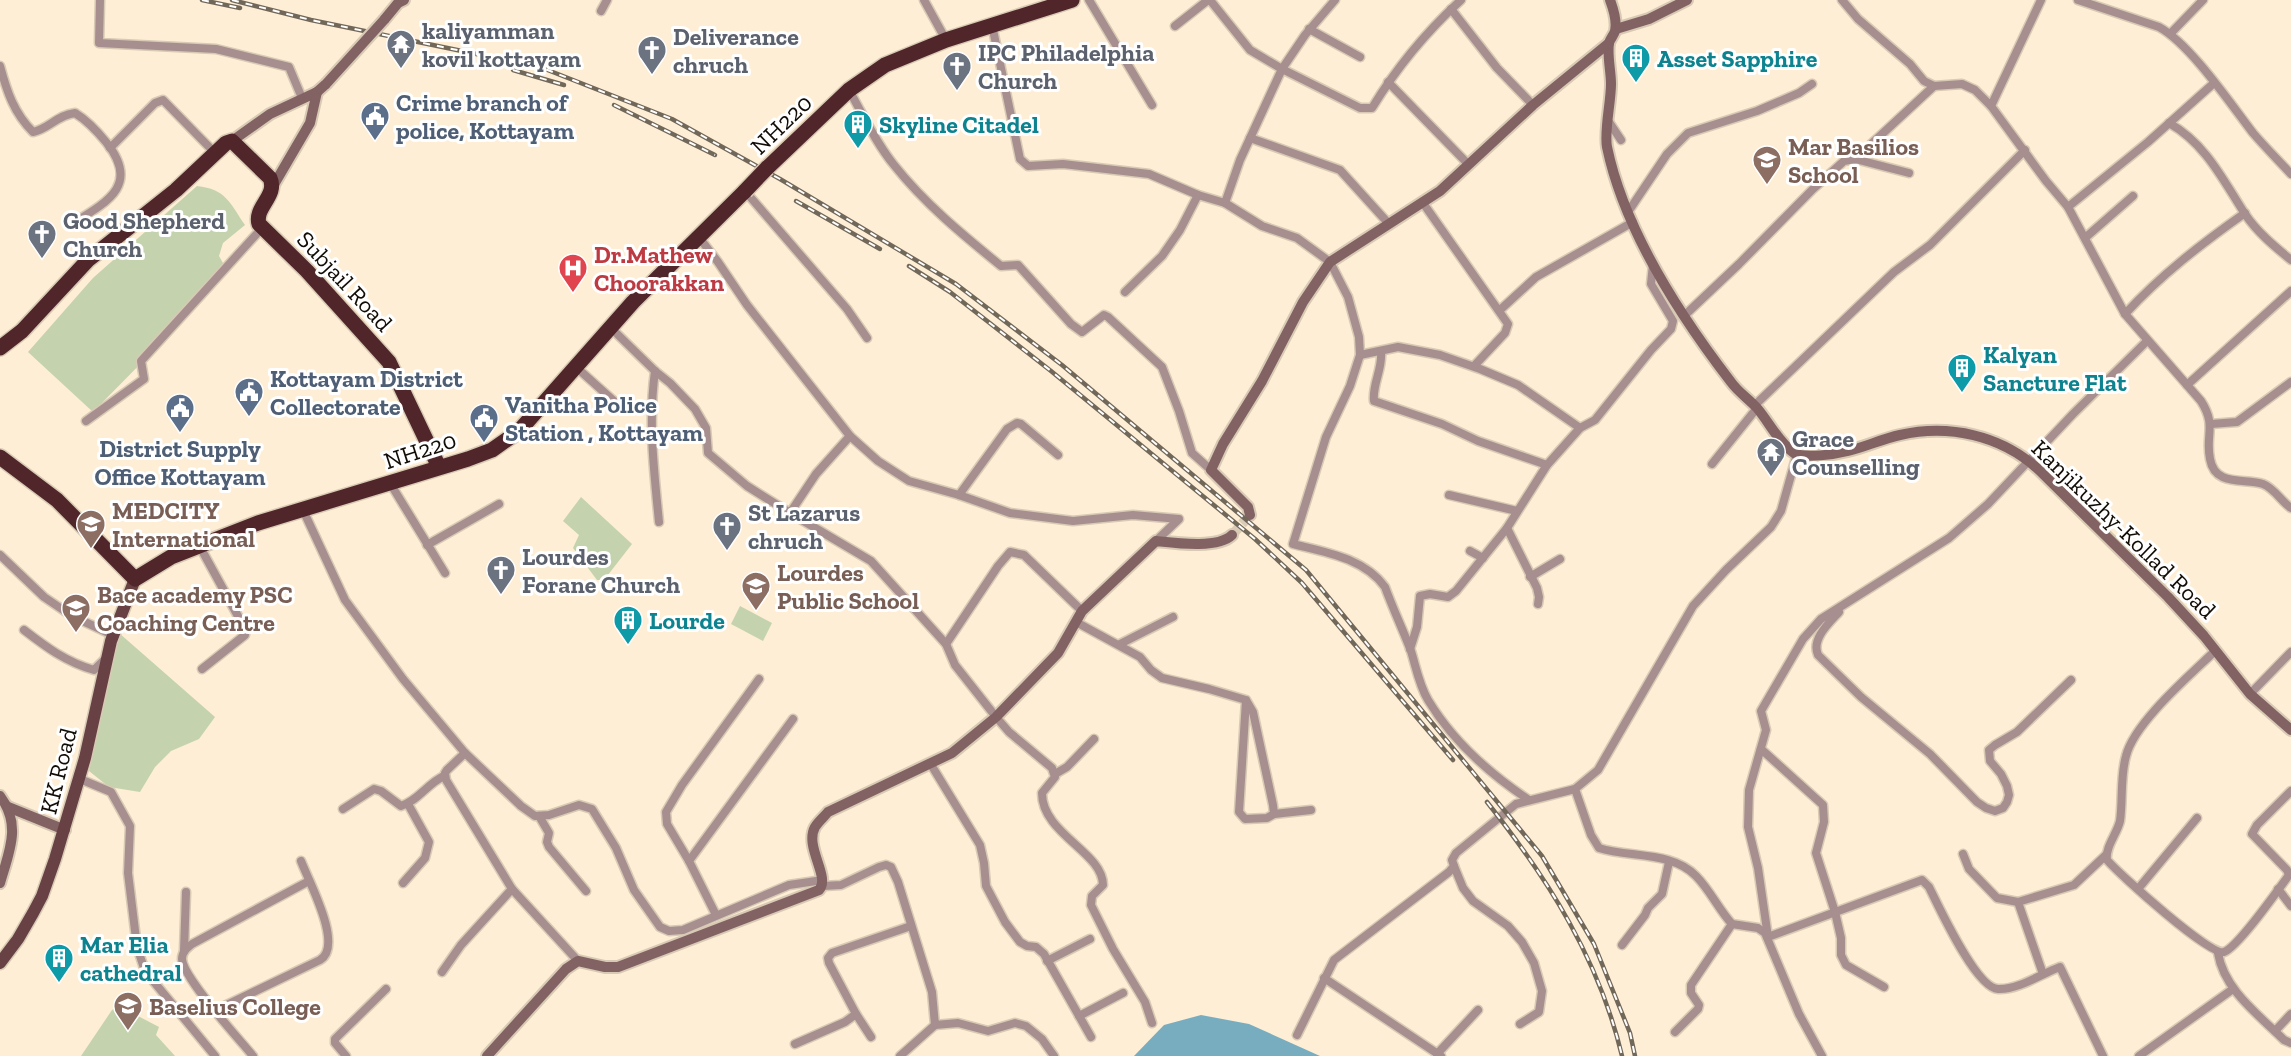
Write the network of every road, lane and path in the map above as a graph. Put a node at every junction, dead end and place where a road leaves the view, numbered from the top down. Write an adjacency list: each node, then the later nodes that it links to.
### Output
1 (100, 0): 34 (street)
2 (607, 0): 17 (street)
3 (924, 0): 23 (street)
4 (1072, 0): 18 (highway, NH220)
5 (1089, 0): 35 (street)
6 (1209, 0): 19 (street); 27 (street)
7 (1335, 0): 20 (street)
8 (1461, 0): 16 (street)
9 (1610, 0): 21 (main road)
10 (1687, 0): 21 (main road)
11 (1842, 0): 31 (street)
12 (2041, 0): 37 (street)
13 (2078, 0): 22 (street)
14 (2203, 0): 22 (street)
15 (400, 1): 33 (main road, bridge)
16 (1451, 9): 28 (street); 36 (street)
17 (601, 11)
18 (992, 25): 23 (highway, NH220); 52 (street)
19 (1175, 26)
20 (1309, 29): 25 (street); 27 (street)
21 (1616, 29): 24 (main road)
22 (2171, 33): 29 (street)
23 (946, 40): 32 (highway, NH220)
24 (1610, 43): 36 (main road); 38 (main road)
25 (1360, 57)
26 (0, 66): 43 (street)
27 (1282, 69): 28 (street); 40 (street)
28 (1388, 82): 47 (street)
29 (2214, 83): 39 (street); 49 (street)
30 (1812, 84): 57 (street)
31 (1934, 86): 37 (street); 46 (street)
32 (849, 90): 51 (highway, NH220, bridge); 97 (street)
33 (317, 92): 34 (main road); 50 (main road)
34 (302, 98): 42 (main road)
35 (1152, 105)
36 (1533, 105): 47 (main road)
37 (1991, 106): 44 (street)
38 (1609, 122): 41 (street); 57 (main road)
39 (2169, 123): 56 (street); 58 (street)
40 (1250, 138): 54 (street); 61 (street)
41 (1621, 140)
42 (232, 141): 45 (highway); 50 (highway)
43 (110, 148): 45 (street); 59 (street)
44 (2025, 150): 56 (street); 85 (street)
45 (215, 153): 76 (highway)
46 (1855, 159): 48 (street); 72 (street)
47 (1468, 164): 55 (main road)
48 (1909, 173)
49 (2291, 174)
50 (272, 188): 62 (highway, Subjail Road)
51 (745, 191): 63 (highway, NH220); 74 (street)
52 (1198, 195): 54 (street); 69 (street)
53 (2133, 196): 64 (street)
54 (1225, 203): 66 (street)
55 (1423, 203): 61 (main road); 70 (street)
56 (2068, 207): 64 (street)
57 (1628, 212): 60 (main road)
58 (2245, 213): 65 (street); 71 (street)
59 (75, 222)
60 (1633, 222): 67 (main road); 70 (street)
61 (1389, 224): 66 (main road)
62 (262, 228): 86 (street); 96 (highway, Subjail Road)
63 (698, 236): 73 (highway, NH220); 89 (street)
64 (2085, 238): 71 (street)
65 (2291, 260)
66 (1330, 262): 78 (street); 97 (main road)
67 (1653, 263): 72 (main road); 88 (street)
68 (2291, 291): 83 (street)
69 (1125, 292)
70 (1500, 310): 79 (street)
71 (2125, 314): 75 (street)
72 (1684, 315): 85 (main road)
73 (610, 327): 80 (highway, NH220); 81 (street)
74 (867, 338)
75 (2147, 341): 83 (street); 93 (street)
76 (0, 348)
77 (1381, 351): 78 (street); 79 (street); 95 (street)
78 (1360, 355): 129 (street)
79 (1474, 366): 88 (street)
80 (576, 367): 84 (street); 96 (highway, NH220)
81 (655, 371): 105 (street); 107 (street)
82 (2291, 382): 87 (street)
83 (2187, 385): 87 (street)
84 (615, 402)
85 (1756, 407): 90 (main road); 94 (street)
86 (86, 421)
87 (2211, 424): 102 (street)
88 (1580, 428): 95 (street)
89 (850, 436): 99 (street); 105 (street)
90 (1797, 454): 93 (main road, Kanjikuzhy-Kollad Road); 148 (street)
91 (1058, 455): 99 (street)
92 (0, 457): 119 (highway)
93 (2029, 461): 121 (street); 130 (main road, Kanjikuzhy-Kollad Road)
94 (1712, 464)
95 (1547, 465): 104 (street)
96 (439, 467): 98 (highway, NH220)
97 (1211, 470): 106 (main road)
98 (390, 483): 103 (highway, NH220); 111 (street)
99 (959, 495): 110 (street)
100 (1449, 495): 104 (street)
101 (499, 504): 111 (street)
102 (2291, 508)
103 (303, 510): 112 (highway, NH220); 143 (street)
104 (1517, 511): 108 (street)
105 (790, 513): 127 (street)
106 (1250, 515)
107 (658, 522)
108 (1507, 528): 115 (street); 118 (street)
109 (1232, 535): 110 (main road)
110 (1156, 541): 122 (main road)
111 (427, 545): 117 (street)
112 (198, 546): 119 (highway, NH220); 133 (street)
113 (1470, 552): 115 (street)
114 (0, 555): 126 (street)
115 (1484, 558): 129 (street)
116 (1560, 559): 118 (street)
117 (445, 573)
118 (1530, 577): 120 (street)
119 (135, 579): 126 (main road, KK Road)
120 (1538, 604)
121 (1846, 605): 135 (street); 142 (street)
122 (1082, 611): 124 (main road); 127 (street)
123 (1173, 617): 128 (street)
124 (1076, 622): 128 (street); 138 (main road)
125 (24, 630): 132 (street)
126 (113, 635): 132 (main road, KK Road)
127 (945, 644): 138 (street)
128 (1120, 644): 137 (street)
129 (1410, 650): 151 (street)
130 (2215, 651): 136 (main road, Kanjikuzhy-Kollad Road); 161 (street)
131 (2291, 652): 136 (street)
132 (107, 658): 147 (main road, KK Road)
133 (202, 669)
134 (759, 679): 163 (street)
135 (2071, 680)
136 (2250, 694): 140 (main road, Kanjikuzhy-Kollad Road)
137 (1246, 700): 156 (street); 156 (street)
138 (996, 717): 144 (main road); 145 (street)
139 (793, 718): 163 (street)
140 (2291, 730)
141 (1094, 740): 145 (street)
142 (1761, 749): 177 (street); 181 (street)
143 (465, 753): 146 (street); 157 (street)
144 (930, 763): 169 (main road); 187 (street)
145 (1055, 774): 201 (street)
146 (444, 776): 152 (street); 170 (street)
147 (80, 778): 159 (main road, KK Road); 212 (street)
148 (1575, 789): 151 (street); 164 (street)
149 (2291, 791): 172 (street)
150 (0, 796): 153 (main road)
151 (1529, 800): 165 (street)
152 (408, 804): 154 (street); 168 (street)
153 (8, 807): 159 (main road); 167 (main road)
154 (343, 809)
155 (1311, 810): 156 (street)
156 (1274, 814)
157 (539, 816): 173 (street); 178 (street)
158 (2198, 818): 171 (street)
159 (65, 830): 188 (main road, KK Road)
160 (1963, 854): 175 (street)
161 (2106, 855): 171 (street); 175 (street)
162 (301, 861): 166 (street)
163 (689, 861): 178 (street)
164 (1669, 862): 179 (street); 183 (street)
165 (1454, 866): 191 (street); 202 (street)
166 (309, 881): 184 (street); 197 (street)
167 (0, 883)
168 (403, 883)
169 (823, 883): 178 (street); 180 (street); 186 (main road)
170 (512, 889): 186 (street); 189 (street)
171 (2138, 889): 185 (street)
172 (2278, 889): 176 (street); 185 (street)
173 (586, 891)
174 (186, 892): 184 (street)
175 (2018, 902): 190 (street)
176 (2291, 906)
177 (1835, 912): 181 (street); 190 (street); 192 (street)
178 (716, 915)
179 (1732, 924): 181 (street); 205 (street)
180 (911, 926): 198 (street); 203 (street)
181 (1768, 937): 218 (street)
182 (1090, 939): 187 (street)
183 (1622, 945)
184 (184, 951): 197 (street)
185 (2218, 953): 194 (street)
186 (579, 961): 215 (main road)
187 (1047, 961): 200 (street)
188 (0, 963)
189 (442, 972)
190 (2043, 974): 219 (street)
191 (1324, 978): 206 (street); 211 (street)
192 (1884, 987)
193 (386, 989): 214 (street)
194 (2233, 989): 204 (street); 220 (street)
195 (1123, 993): 200 (street)
196 (1478, 1010): 211 (street)
197 (214, 1011): 213 (street)
198 (856, 1014): 207 (street); 210 (street)
199 (2291, 1014): 204 (street)
200 (1079, 1016): 208 (street)
201 (1152, 1023)
202 (1520, 1024)
203 (935, 1025): 216 (street); 217 (street)
204 (2275, 1031): 209 (street)
205 (1675, 1032)
206 (1297, 1035)
207 (872, 1037)
208 (1091, 1037)
209 (2291, 1042)
210 (795, 1044)
211 (1439, 1055)
212 (215, 1056)
213 (253, 1056)
214 (346, 1056)
215 (488, 1056)
216 (900, 1056)
217 (1054, 1056)
218 (1822, 1056)
219 (2103, 1056)
220 (2139, 1056)

